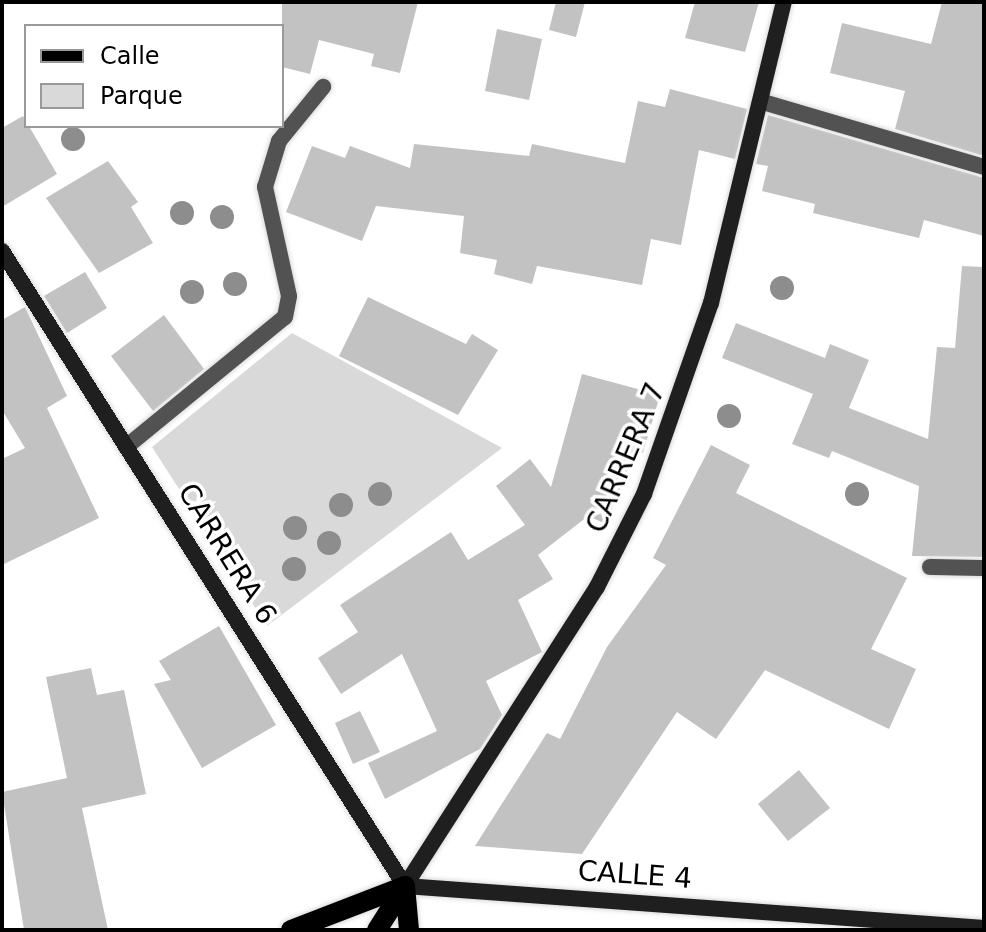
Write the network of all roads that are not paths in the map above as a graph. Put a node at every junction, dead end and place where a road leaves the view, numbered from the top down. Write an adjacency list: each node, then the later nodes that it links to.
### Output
1 (784, 2): 3 (street, CARRERA 7)
2 (323, 87): 6 (street)
3 (763, 102): 4 (street); 9 (street, CARRERA 7)
4 (984, 167)
5 (2, 251): 6 (street, CARRERA 6)
6 (126, 447): 9 (street, CARRERA 6)
7 (930, 567): 8 (street)
8 (984, 568)
9 (405, 886): 10 (street, CALLE 4); 11 (main road, CALLE 4); 12 (main road); 13 (main road, CARRERA 6)
10 (984, 928)
11 (291, 930)
12 (377, 930)
13 (409, 930)

